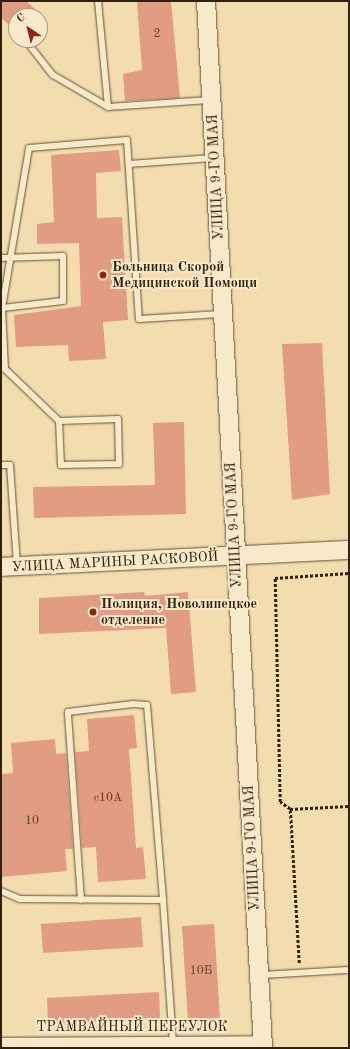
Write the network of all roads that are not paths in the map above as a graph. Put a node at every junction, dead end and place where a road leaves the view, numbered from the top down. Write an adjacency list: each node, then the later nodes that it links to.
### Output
1 (98, 1): 5 (lane)
2 (206, 1): 4 (main road, УЛИЦА 9-ГО МАЯ)
3 (32, 48): 5 (lane)
4 (212, 100): 5 (lane); 6 (main road, УЛИЦА 9-ГО МАЯ)
5 (108, 107)
6 (215, 158): 7 (lane); 11 (main road, УЛИЦА 9-ГО МАЯ)
7 (129, 164): 8 (lane); 11 (lane)
8 (11, 257): 9 (lane); 10 (lane); 10 (lane)
9 (1, 258)
10 (2, 308): 12 (lane)
11 (223, 314): 15 (main road, УЛИЦА 9-ГО МАЯ)
12 (59, 421): 12 (lane)
13 (1, 465): 16 (lane)
14 (349, 550): 15 (main road, УЛИЦА МАРИНЫ РАСКОВОЙ)
15 (236, 556): 16 (main road, УЛИЦА МАРИНЫ РАСКОВОЙ); 21 (main road, УЛИЦА 9-ГО МАЯ)
16 (9, 567)
17 (1, 891): 18 (lane)
18 (80, 900): 19 (lane); 19 (lane)
19 (163, 900): 22 (lane)
20 (349, 970): 21 (lane)
21 (259, 975): 24 (main road, УЛИЦА 9-ГО МАЯ)
22 (173, 1043): 23 (street, ТРАМВАЙНЫЙ ПЕРЕУЛОК); 24 (street, ТРАМВАЙНЫЙ ПЕРЕУЛОК)
23 (1, 1044)
24 (263, 1045)

